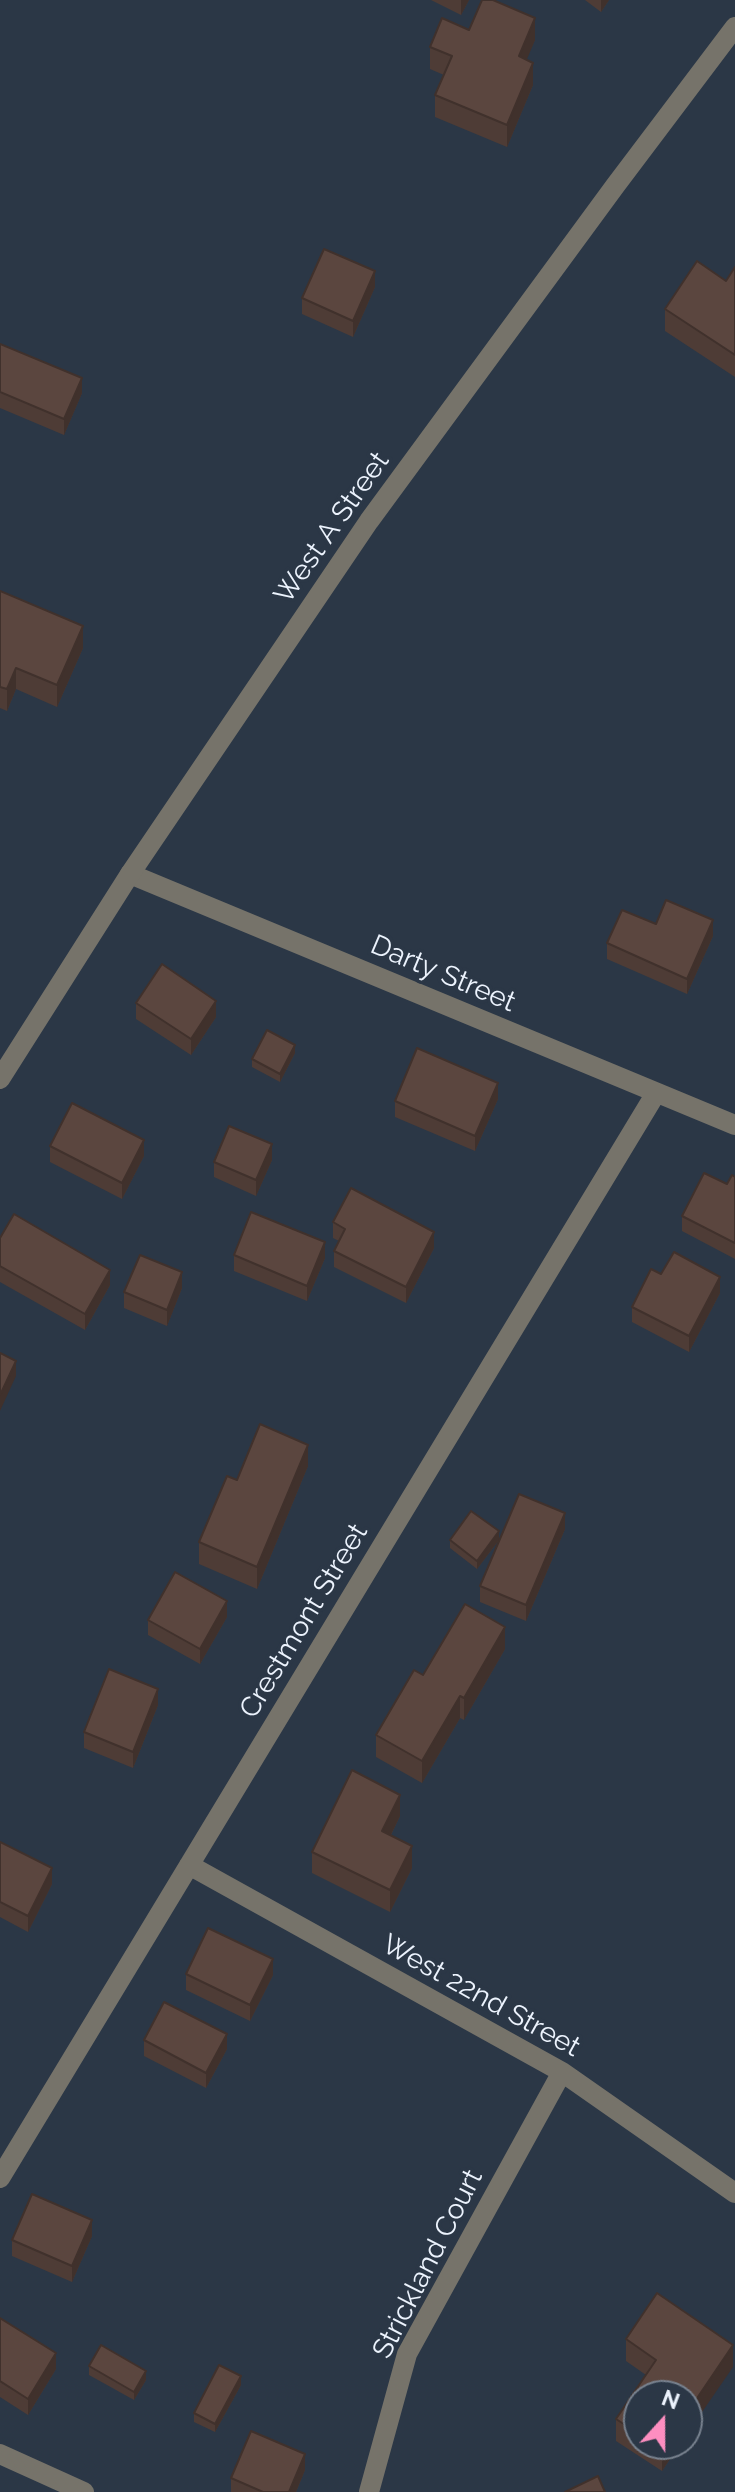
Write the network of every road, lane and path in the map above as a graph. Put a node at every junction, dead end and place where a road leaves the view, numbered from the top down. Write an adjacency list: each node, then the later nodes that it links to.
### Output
1 (735, 27): 2 (street, West A Street)
2 (130, 874): 3 (street, West A Street); 4 (street, Darty Street)
3 (0, 1079)
4 (656, 1093): 5 (street, Darty Street); 6 (street, Crestmont Street)
5 (735, 1125)
6 (189, 1865): 7 (street, West 22nd Street); 8 (street, Crestmont Street)
7 (562, 2072): 9 (street, West 22nd Street); 12 (street, Strickland Court)
8 (0, 2178)
9 (735, 2193)
10 (0, 2454): 11 (street)
11 (84, 2492)
12 (369, 2492)

